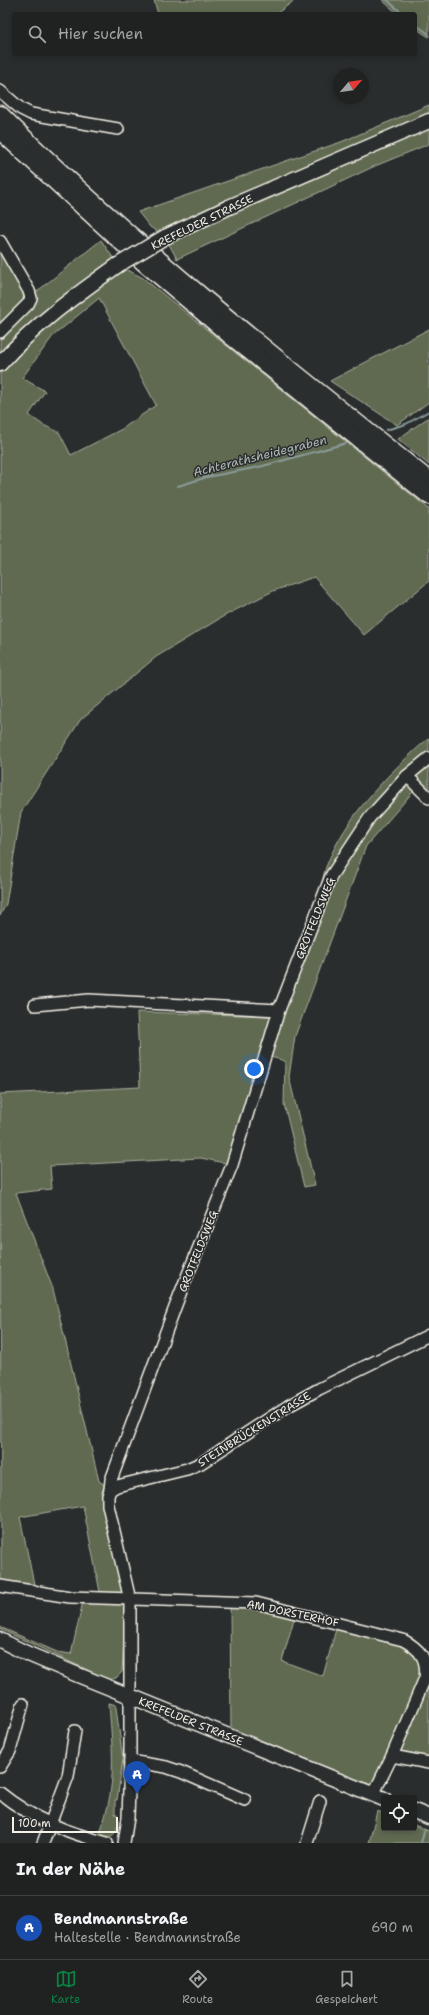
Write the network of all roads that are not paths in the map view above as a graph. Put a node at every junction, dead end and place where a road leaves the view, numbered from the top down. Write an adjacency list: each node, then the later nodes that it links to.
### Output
1 (0, 91): 4 (street)
2 (0, 114): 9 (highway)
3 (429, 121): 8 (main road, KREFELDER STRASSE, bridge)
4 (118, 129)
5 (0, 131): 10 (highway)
6 (0, 241): 7 (street)
7 (0, 332)
8 (0, 364)
9 (429, 480)
10 (429, 496)
11 (429, 758): 12 (street, GROTFELDSWEG)
12 (407, 776): 13 (street); 15 (street, GROTFELDSWEG)
13 (429, 798)
14 (35, 1005): 15 (street)
15 (279, 1010): 17 (street, GROTFELDSWEG)
16 (429, 1335): 17 (street, STEINBRÜCKENSTRASSE)
17 (110, 1490): 19 (street)
18 (0, 1586): 19 (street, AM DORSTERHOF)
19 (130, 1600): 21 (street); 24 (street, AM DORSTERHOF)
20 (0, 1640): 21 (main road, KREFELDER STRASSE)
21 (130, 1696): 25 (street); 29 (main road, KREFELDER STRASSE)
22 (23, 1704): 27 (street)
23 (75, 1731): 34 (street)
24 (392, 1756): 26 (street); 29 (street, AM DORSTERHOF)
25 (130, 1761): 30 (street); 37 (street)
26 (429, 1763)
27 (0, 1767)
28 (1, 1795): 34 (street)
29 (378, 1797)
30 (245, 1800)
31 (320, 1801): 38 (street)
32 (417, 1812): 33 (main road)
33 (429, 1817)
34 (50, 1825): 35 (street); 36 (street)
35 (43, 1843)
36 (107, 1843)
37 (124, 1843)
38 (307, 1843)

